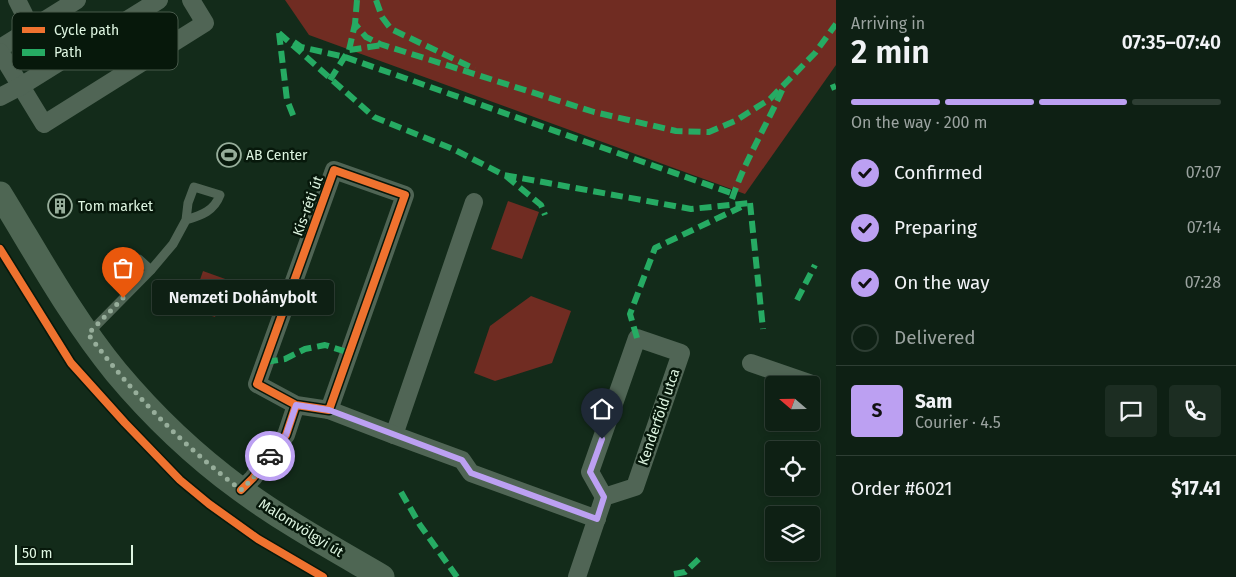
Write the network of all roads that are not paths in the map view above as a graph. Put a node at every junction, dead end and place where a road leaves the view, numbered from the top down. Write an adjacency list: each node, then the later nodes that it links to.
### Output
1 (77, 0): 4 (street)
2 (160, 0): 5 (street)
3 (191, 0): 6 (street)
4 (58, 12)
5 (141, 12)
6 (178, 40)
7 (12, 41): 8 (street)
8 (0, 48)
9 (0, 52): 12 (street)
10 (47, 70): 12 (street)
11 (130, 70): 12 (street)
12 (21, 86): 13 (street)
13 (0, 97)
14 (0, 194): 19 (main road, Malomvölgyi út)
15 (474, 202): 24 (street)
16 (186, 220): 18 (lane)
17 (140, 259): 18 (lane)
18 (151, 270): 19 (lane)
19 (88, 334): 25 (main road, Malomvölgyi út)
20 (751, 363): 21 (street)
21 (789, 376)
22 (296, 405): 23 (street, Kis-réti út); 23 (street, Kis-réti út); 25 (street)
23 (329, 410): 24 (street)
24 (394, 435): 27 (street)
25 (241, 490): 28 (main road, Malomvölgyi út)
26 (604, 497): 26 (street, Kenderföld utca); 27 (street)
27 (597, 519): 29 (street)
28 (382, 577)
29 (577, 577)

